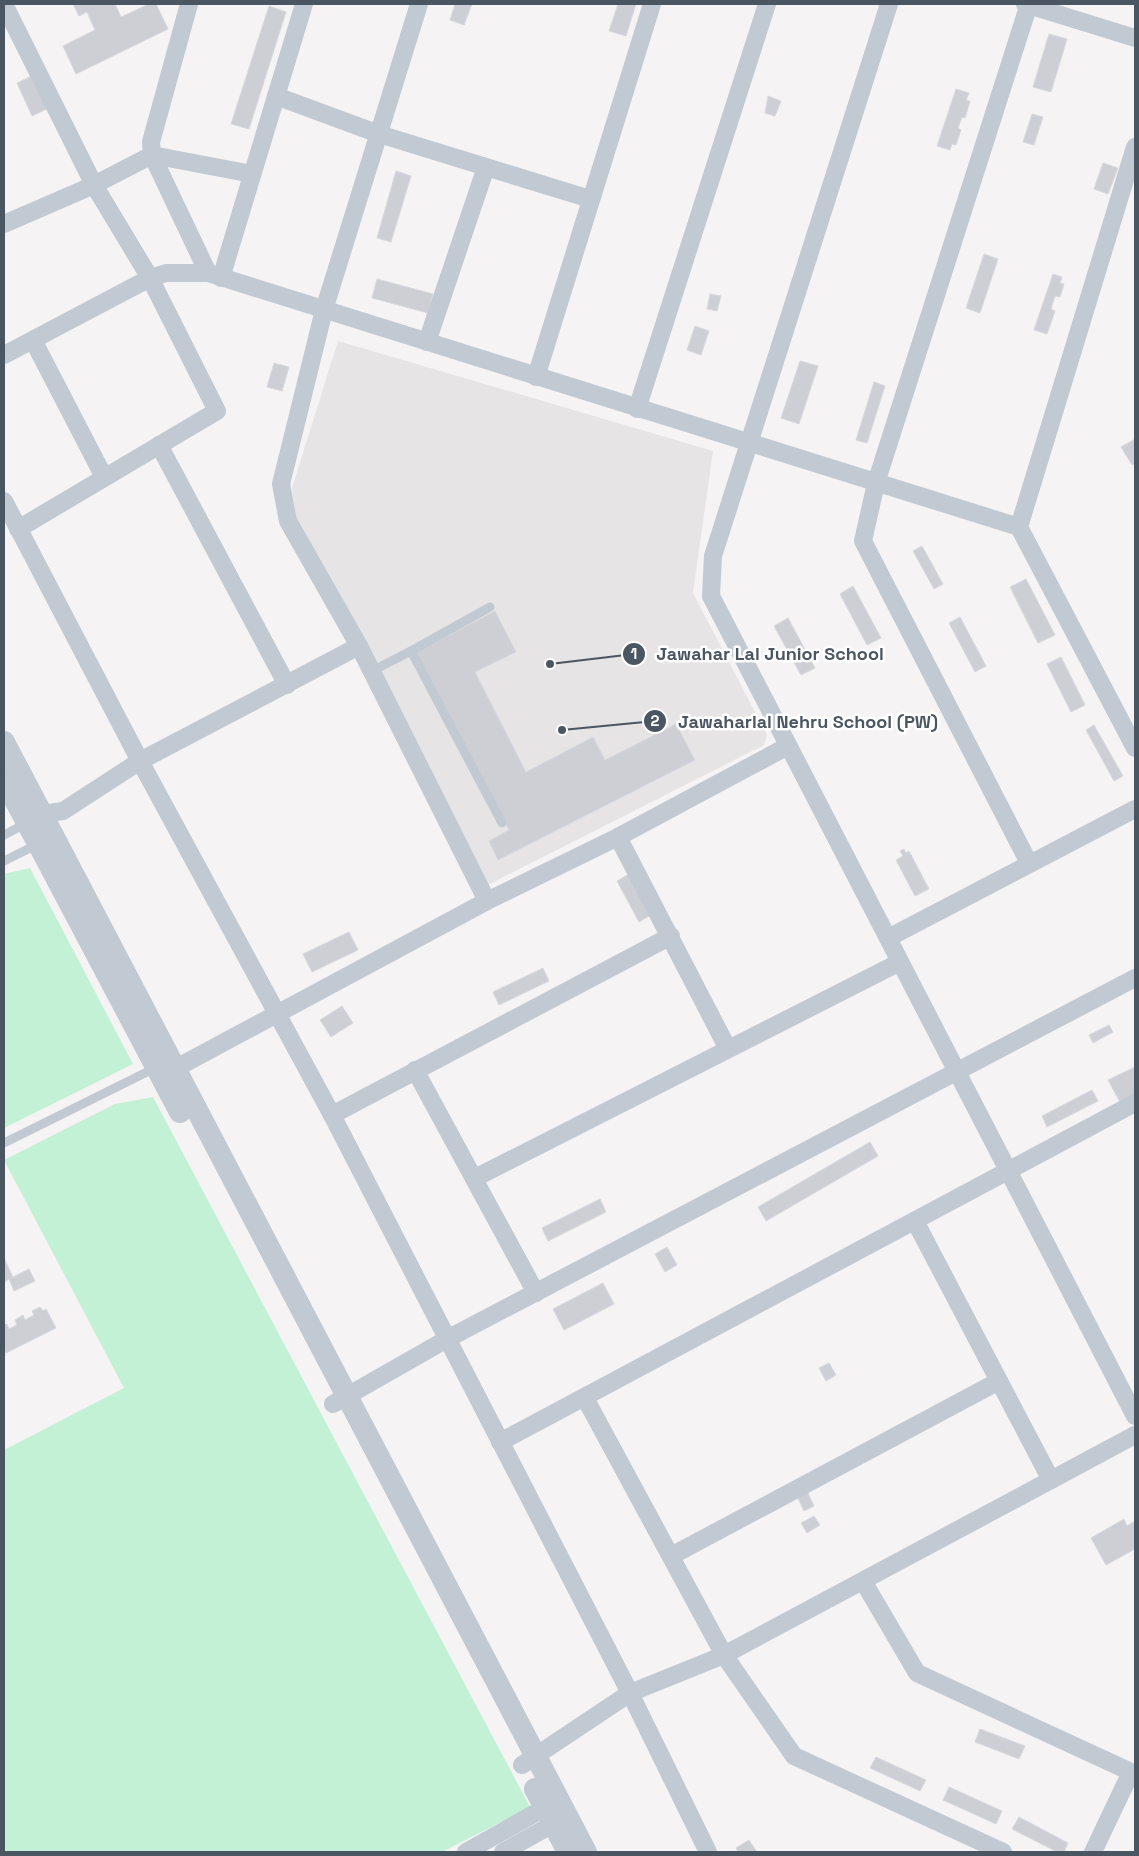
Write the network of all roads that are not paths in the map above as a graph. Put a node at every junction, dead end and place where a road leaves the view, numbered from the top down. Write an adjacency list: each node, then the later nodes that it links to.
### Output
1 (4, 4): 16 (street)
2 (189, 4): 13 (street)
3 (304, 4): 10 (street)
4 (419, 4): 11 (street)
5 (652, 4): 17 (street)
6 (766, 4): 26 (street)
7 (890, 4): 27 (street)
8 (1027, 4): 9 (street); 30 (street)
9 (1135, 38)
10 (276, 96): 11 (street); 15 (street)
11 (379, 134): 14 (street); 21 (street)
12 (1135, 147): 32 (street)
13 (152, 156): 15 (street); 16 (street); 19 (street)
14 (486, 167): 17 (street); 23 (street)
15 (252, 174): 19 (street)
16 (94, 185): 18 (street); 20 (street)
17 (590, 199): 25 (street)
18 (4, 224)
19 (214, 275): 20 (street); 21 (street)
20 (150, 278): 22 (street); 28 (street)
21 (324, 310): 23 (street); 35 (street)
22 (32, 340): 24 (street); 29 (street)
23 (427, 342): 25 (street)
24 (4, 355)
25 (536, 377): 26 (street)
26 (637, 409): 27 (street)
27 (748, 444): 30 (street); 40 (street)
28 (159, 445): 29 (street); 38 (street)
29 (104, 478): 33 (street)
30 (876, 483): 32 (street); 51 (street)
31 (4, 501): 33 (street)
32 (1019, 527): 41 (street)
33 (18, 529): 42 (street)
34 (490, 607): 36 (lane)
35 (359, 646): 37 (street); 38 (street)
36 (410, 651): 37 (lane); 46 (lane)
37 (372, 671): 52 (street)
38 (287, 685): 42 (street)
39 (4, 742): 45 (street)
40 (788, 746): 48 (street); 54 (street)
41 (1135, 748)
42 (140, 762): 45 (street); 57 (street)
43 (4, 779): 45 (street)
44 (1135, 809): 51 (street)
45 (44, 816): 47 (lane); 49 (street); 49 (street)
46 (502, 823)
47 (4, 835)
48 (618, 836): 52 (street); 53 (street)
49 (47, 840): 50 (lane); 59 (street)
50 (4, 861)
51 (1029, 863): 54 (street)
52 (487, 901): 57 (street)
53 (671, 936): 58 (street); 60 (street)
54 (888, 938): 55 (street)
55 (900, 962): 58 (street); 61 (street)
56 (1135, 978): 61 (street)
57 (277, 1015): 59 (street); 63 (street)
58 (728, 1049): 66 (street)
59 (166, 1068): 64 (lane); 72 (street)
60 (415, 1070): 63 (street); 66 (street)
61 (957, 1073): 65 (street); 68 (street)
62 (1135, 1104): 65 (street)
63 (332, 1115): 69 (street)
64 (4, 1143)
65 (1008, 1171): 67 (street); 73 (street)
66 (475, 1178): 68 (street)
67 (915, 1221): 70 (street); 71 (street)
68 (536, 1293): 69 (street)
69 (447, 1339): 72 (street); 75 (street)
70 (999, 1381): 76 (street); 77 (street)
71 (585, 1398): 75 (street); 77 (street)
72 (340, 1400): 81 (street)
73 (1135, 1416)
74 (1135, 1435): 76 (street)
75 (500, 1442): 80 (street)
76 (1051, 1480): 78 (street)
77 (671, 1556): 79 (street)
78 (863, 1581): 79 (street); 89 (street)
79 (724, 1655): 80 (street); 88 (street)
80 (630, 1693): 81 (street); 87 (street)
81 (528, 1761): 82 (street)
82 (556, 1812): 83 (street); 84 (street); 85 (street); 86 (street)
83 (466, 1852)
84 (503, 1852)
85 (568, 1852)
86 (586, 1852)
87 (708, 1852)
88 (1003, 1852)
89 (1093, 1852)

